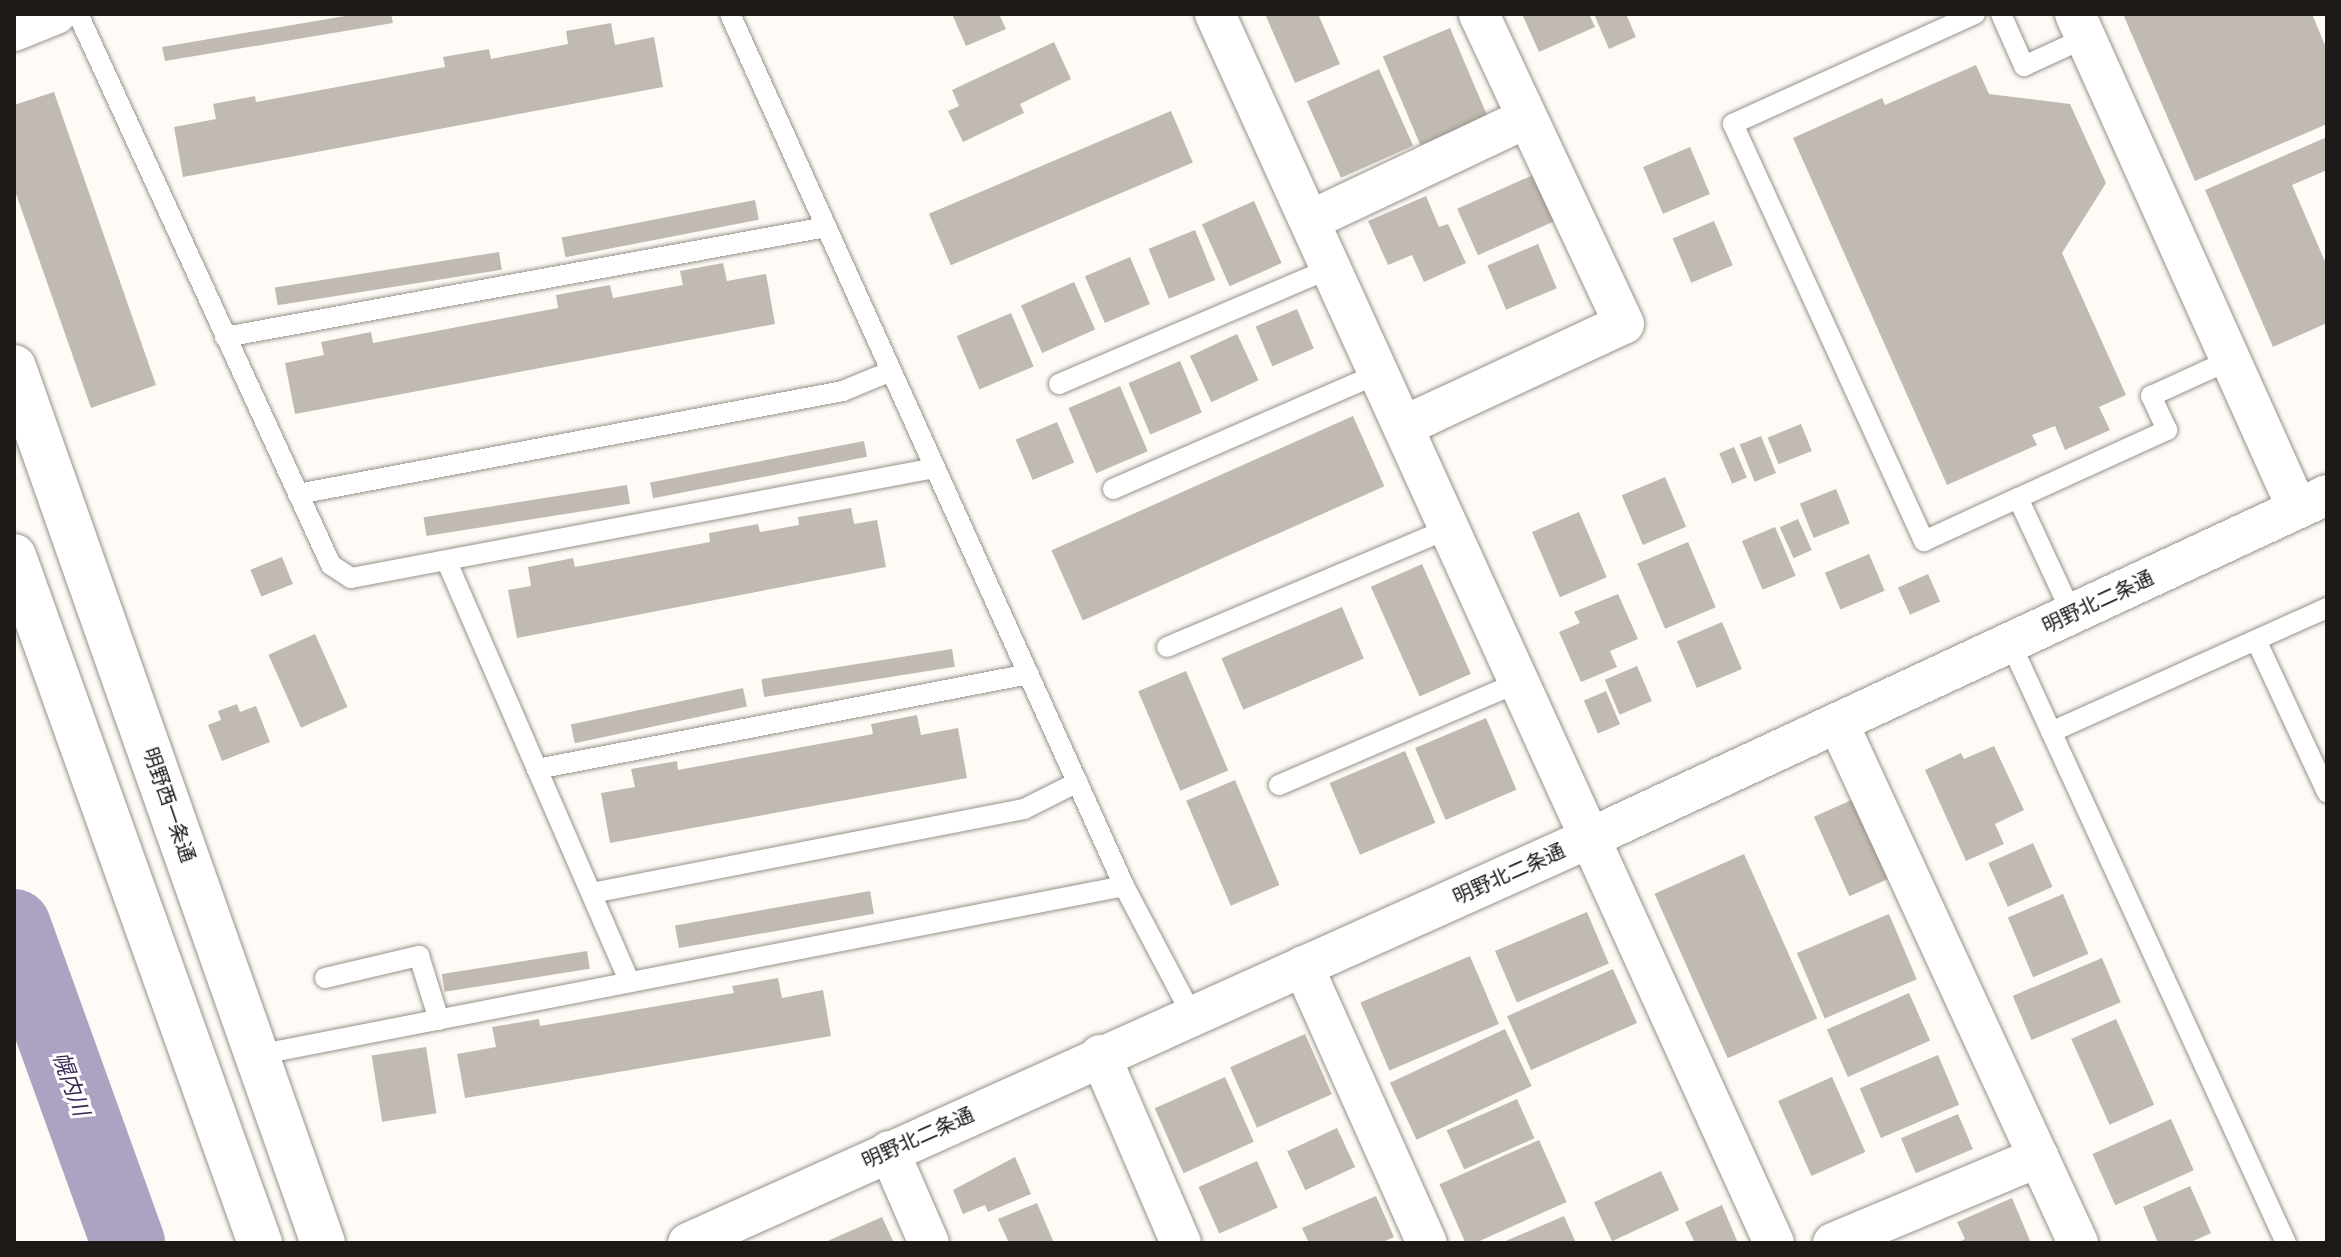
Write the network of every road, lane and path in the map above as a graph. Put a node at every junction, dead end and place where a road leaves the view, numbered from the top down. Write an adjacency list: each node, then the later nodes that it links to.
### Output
1 (56, 14): 9 (street)
2 (78, 14): 14 (lane)
3 (730, 14): 12 (lane)
4 (1215, 14): 11 (street)
5 (1479, 14): 10 (street)
6 (1975, 14): 24 (lane)
7 (2001, 14): 8 (lane)
8 (2080, 26): 15 (street)
9 (14, 31)
10 (1527, 118): 11 (street); 20 (street)
11 (1311, 220): 13 (street)
12 (826, 227): 14 (lane); 17 (lane)
13 (1333, 267): 18 (street); 19 (lane)
14 (225, 337): 23 (lane)
15 (2230, 360): 24 (lane); 25 (street)
16 (14, 367): 50 (street, 明野西一条通)
17 (891, 371): 21 (lane); 23 (lane)
18 (1382, 372): 20 (street); 22 (lane)
19 (1059, 384)
20 (1406, 425): 26 (street)
21 (935, 468): 28 (lane); 34 (lane)
22 (1113, 489)
23 (298, 494): 28 (lane)
24 (2018, 498): 30 (lane)
25 (2312, 502): 30 (street, 明野北二条通)
26 (1453, 527): 33 (lane); 35 (street)
27 (14, 556): 54 (street)
28 (447, 562): 38 (lane)
29 (2327, 608): 31 (lane)
30 (2072, 614): 32 (street, 明野北二条通)
31 (2256, 640): 37 (lane); 41 (lane)
32 (2010, 642): 36 (street, 明野北二条通); 37 (lane)
33 (1167, 647)
34 (1029, 674): 38 (lane); 39 (lane)
35 (1522, 681): 40 (lane); 42 (street)
36 (1838, 723): 42 (street, 明野北二条通); 53 (street)
37 (2051, 732): 63 (lane)
38 (537, 769): 44 (lane)
39 (1078, 782): 43 (lane); 44 (lane)
40 (1279, 785)
41 (2327, 792)
42 (1592, 837): 45 (street, 明野北二条通); 60 (street)
43 (1124, 886): 47 (lane); 48 (lane)
44 (592, 893): 47 (lane)
45 (1303, 966): 48 (street, 明野北二条通); 59 (street)
46 (325, 978): 49 (lane)
47 (630, 982): 49 (lane)
48 (1192, 1015): 51 (street, 明野北二条通)
49 (439, 1020): 50 (lane)
50 (257, 1055): 55 (street, 明野西一条通)
51 (1100, 1055): 52 (street, 明野北二条通); 58 (street)
52 (889, 1151): 56 (street, 明野北二条通); 57 (street)
53 (2039, 1157): 61 (street); 62 (street)
54 (260, 1243)
55 (323, 1243)
56 (688, 1243)
57 (929, 1243)
58 (1181, 1243)
59 (1427, 1243)
60 (1774, 1243)
61 (1833, 1243)
62 (2078, 1243)
63 (2286, 1243)

